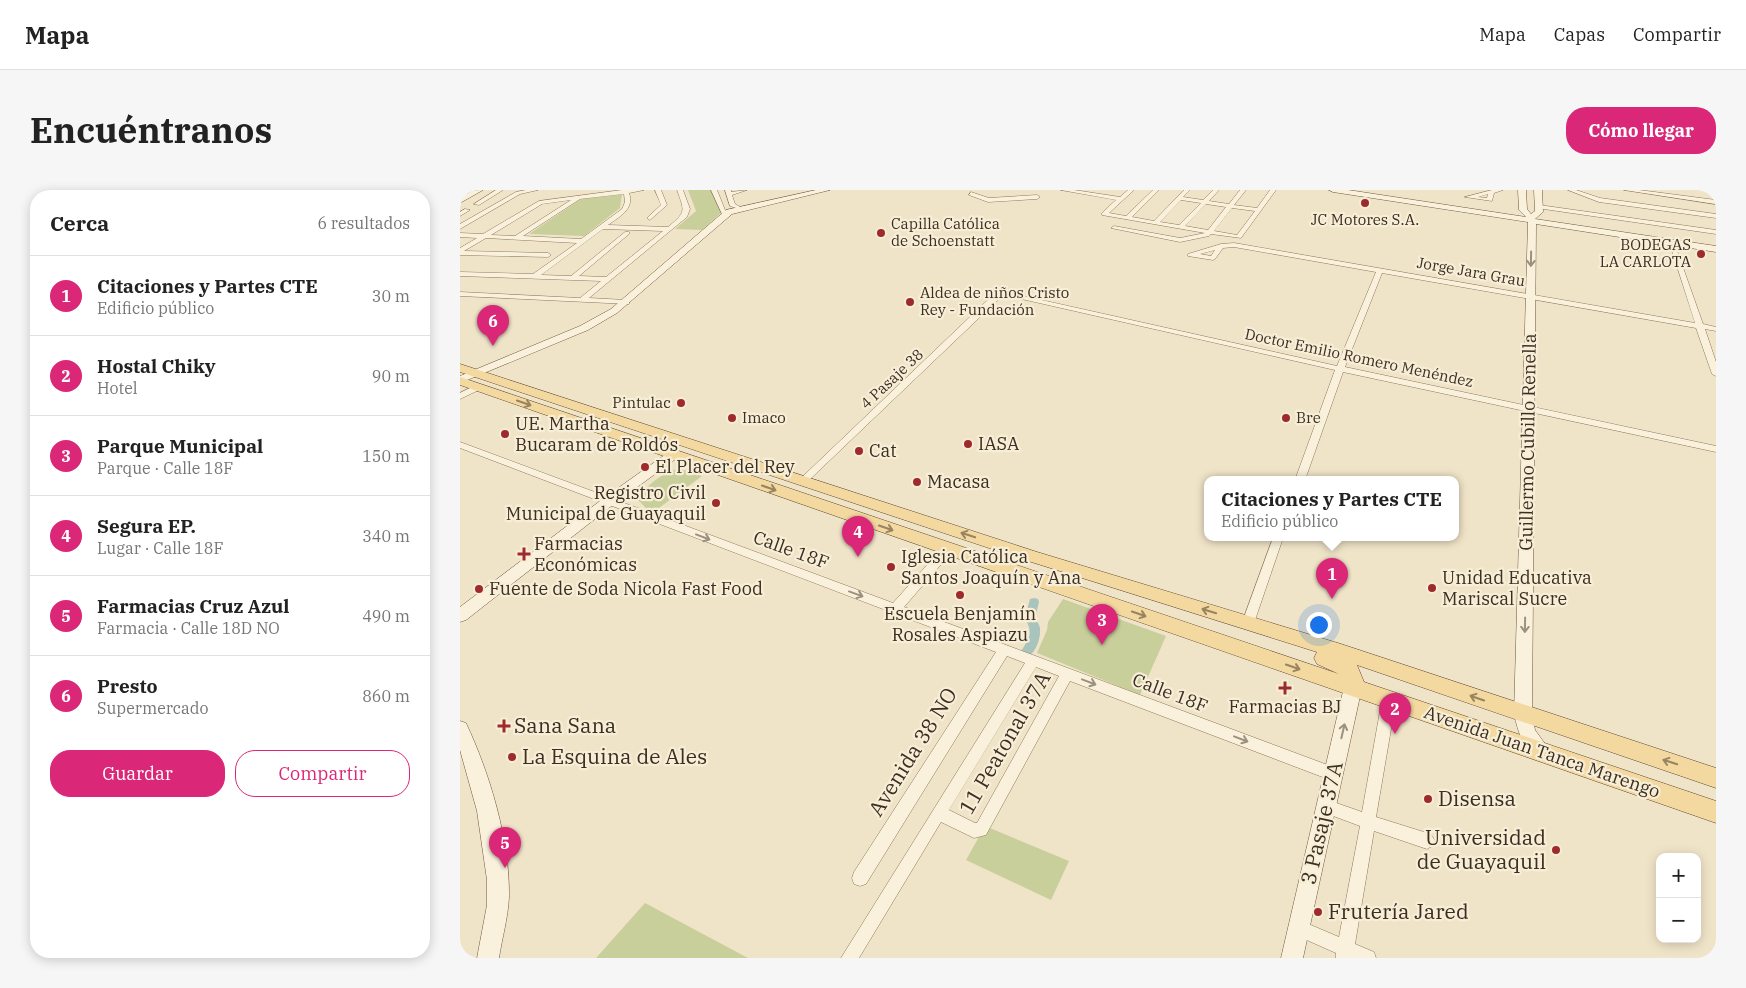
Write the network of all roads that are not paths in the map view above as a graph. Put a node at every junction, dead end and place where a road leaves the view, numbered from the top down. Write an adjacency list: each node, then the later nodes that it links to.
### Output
1 (500, 190): 42 (street)
2 (535, 190): 60 (street)
3 (640, 190): 27 (street)
4 (658, 190): 54 (street)
5 (680, 190): 63 (street)
6 (714, 190): 52 (street)
7 (744, 190): 29 (street)
8 (826, 190): 46 (street)
9 (838, 190): 46 (street)
10 (1027, 190): 31 (street)
11 (1064, 190): 28 (street)
12 (1103, 190): 33 (street)
13 (1131, 190): 37 (street)
14 (1156, 190): 55 (street)
15 (1187, 190): 35 (street)
16 (1216, 190): 39 (street)
17 (1243, 190): 43 (street)
18 (1273, 190): 48 (street)
19 (1337, 190): 56 (street)
20 (1351, 190): 56 (street)
21 (1500, 190): 36 (street)
22 (1522, 190): 56 (street, Guillermo Cubillo Renella)
23 (1538, 190): 44 (street)
24 (1571, 190): 45 (street)
25 (1627, 190): 30 (street)
26 (476, 191): 32 (street); 38 (street)
27 (626, 191): 34 (street); 61 (street)
28 (1073, 191): 33 (street)
29 (729, 192): 46 (street)
30 (1653, 192): 41 (street); 45 (street)
31 (972, 194)
32 (460, 195)
33 (1096, 196): 37 (street)
34 (578, 198): 68 (street); 69 (street)
35 (1179, 198): 39 (street); 58 (street)
36 (1465, 198)
37 (1120, 199): 51 (street)
38 (460, 201)
39 (1205, 202): 43 (street); 62 (street)
40 (1572, 202): 49 (street)
41 (1716, 202)
42 (477, 204)
43 (1230, 205): 48 (street); 64 (street)
44 (1539, 208): 49 (street); 56 (street)
45 (1657, 208): 53 (street); 59 (street)
46 (748, 209): 52 (street); 57 (street)
47 (467, 210): 50 (street)
48 (1258, 210): 64 (street)
49 (1574, 212): 59 (street)
50 (460, 214)
51 (1110, 215): 55 (street); 64 (street)
52 (722, 216): 57 (street); 86 (street)
53 (1716, 216)
54 (650, 218)
55 (1127, 218): 58 (street)
56 (1532, 219): 70 (street); 84 (street, Guillermo Cubillo Renella, one-way to 84)
57 (733, 221): 92 (street)
58 (1155, 223): 62 (street)
59 (1662, 225): 65 (street); 70 (street)
60 (460, 227)
61 (603, 227): 63 (street); 71 (street)
62 (1181, 227): 64 (street)
63 (670, 230): 81 (street)
64 (1208, 232)
65 (1716, 232)
66 (627, 233): 80 (street)
67 (460, 235): 68 (street)
68 (485, 236): 69 (street); 75 (street)
69 (516, 238): 71 (street)
70 (1668, 240): 72 (street); 74 (street); 87 (street)
71 (581, 241): 79 (street)
72 (1716, 245)
73 (1221, 246): 77 (street, Jorge Jara Grau)
74 (1716, 249)
75 (460, 252): 76 (street)
76 (548, 255)
77 (1380, 270): 84 (street, Jorge Jara Grau); 90 (street)
78 (462, 275): 79 (street)
79 (534, 277): 80 (street)
80 (572, 278): 81 (street)
81 (607, 279): 85 (street)
82 (460, 294): 85 (street)
83 (998, 295): 90 (street, Doctor Emilio Romero Menéndez); 101 (street, 4 Pasaje 38)
84 (1530, 296): 87 (street, Jorge Jara Grau); 95 (street, Guillermo Cubillo Renella)
85 (582, 300): 86 (street)
86 (626, 302): 92 (street)
87 (1698, 326): 88 (street, Jorge Jara Grau); 91 (street)
88 (1716, 329)
89 (460, 368): 92 (main road, Avenida Juan Tanca Marengo)
90 (1340, 370): 95 (street, Doctor Emilio Romero Menéndez); 100 (street)
91 (1716, 374)
92 (478, 378): 93 (main road, Avenida Juan Tanca Marengo); 94 (street); 98 (main road, Avenida Juan Tanca Marengo, one-way to 98); 99 (main road, Avenida Juan Tanca Marengo)
93 (460, 380)
94 (460, 396)
95 (1528, 408): 97 (street, Doctor Emilio Romero Menéndez); 114 (street, Guillermo Cubillo Renella, one-way to 114)
96 (460, 445): 102 (street, Calle 18F)
97 (1716, 449)
98 (673, 455): 99 (main road); 102 (street); 104 (main road, Avenida Juan Tanca Marengo, one-way to 104)
99 (783, 475): 101 (main road, Avenida Juan Tanca Marengo)
100 (1301, 476)
101 (803, 481): 107 (main road, Avenida Juan Tanca Marengo, one-way to 101)
102 (608, 501): 105 (street, Calle 18F, one-way to 105); 106 (street)
103 (1277, 541): 107 (street)
104 (948, 549): 105 (street); 112 (main road, Avenida Juan Tanca Marengo, one-way to 112)
105 (896, 608): 109 (street, Calle 18F)
106 (460, 616)
107 (1248, 623): 108 (main road, Avenida Juan Tanca Marengo)
108 (1286, 635): 112 (main road); 114 (main road, Avenida Juan Tanca Marengo, one-way to 108)
109 (1004, 650): 110 (street, Calle 18F); 124 (street, Avenida 38 NO)
110 (1034, 661): 111 (street, Calle 18F); 121 (street)
111 (1068, 674): 117 (street, Calle 18F, one-way to 117); 121 (street, 11 Peatonal 37A)
112 (1353, 687): 113 (main road, Avenida Juan Tanca Marengo); 117 (street, 3 Pasaje 37A, one-way to 112)
113 (1389, 700): 116 (main road, Avenida Juan Tanca Marengo); 122 (street)
114 (1524, 714): 116 (street, Guillermo Cubillo Renella); 118 (main road, Avenida Juan Tanca Marengo, one-way to 114)
115 (460, 729): 127 (street)
116 (1542, 752): 120 (main road, Avenida Juan Tanca Marengo)
117 (1333, 774): 119 (street, 3 Pasaje 37A)
118 (1716, 778)
119 (1325, 806): 122 (street); 125 (street, 3 Pasaje 37A)
120 (1716, 812)
121 (939, 813): 128 (street)
122 (1368, 822): 123 (street); 126 (street)
123 (1427, 841)
124 (860, 878)
125 (1299, 928): 126 (street); 129 (street, 3 Pasaje 37A)
126 (1345, 953): 130 (street)
127 (488, 958)
128 (849, 958)
129 (1292, 958)
130 (1368, 958)

